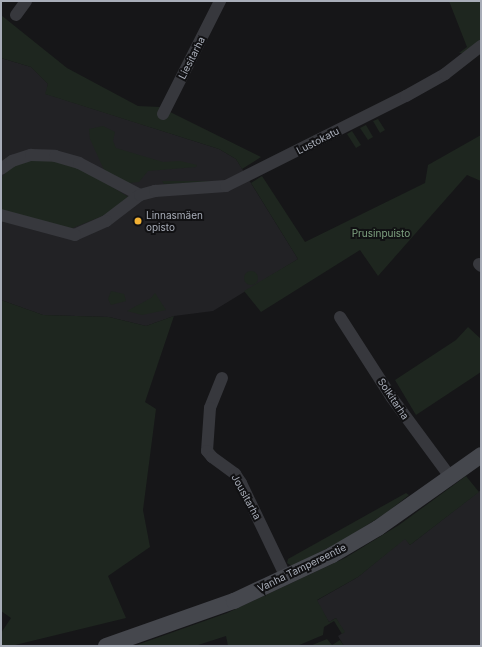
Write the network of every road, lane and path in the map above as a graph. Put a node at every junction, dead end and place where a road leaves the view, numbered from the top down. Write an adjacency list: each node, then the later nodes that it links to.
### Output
1 (26, 1): 3 (street)
2 (220, 1): 5 (street, Liesitarha)
3 (16, 15)
4 (481, 46): 7 (street, Lustokatu)
5 (164, 114)
6 (1, 169): 7 (street)
7 (140, 195): 8 (street, Lustokatu)
8 (1, 215)
9 (340, 317): 12 (street, Solkitarha)
10 (222, 378): 13 (street, Jousitarha)
11 (481, 455): 12 (main road, Vanha Tampereentie)
12 (451, 478): 13 (main road, Vanha Tampereentie)
13 (286, 578): 14 (main road, Vanha Tampereentie)
14 (106, 646)

